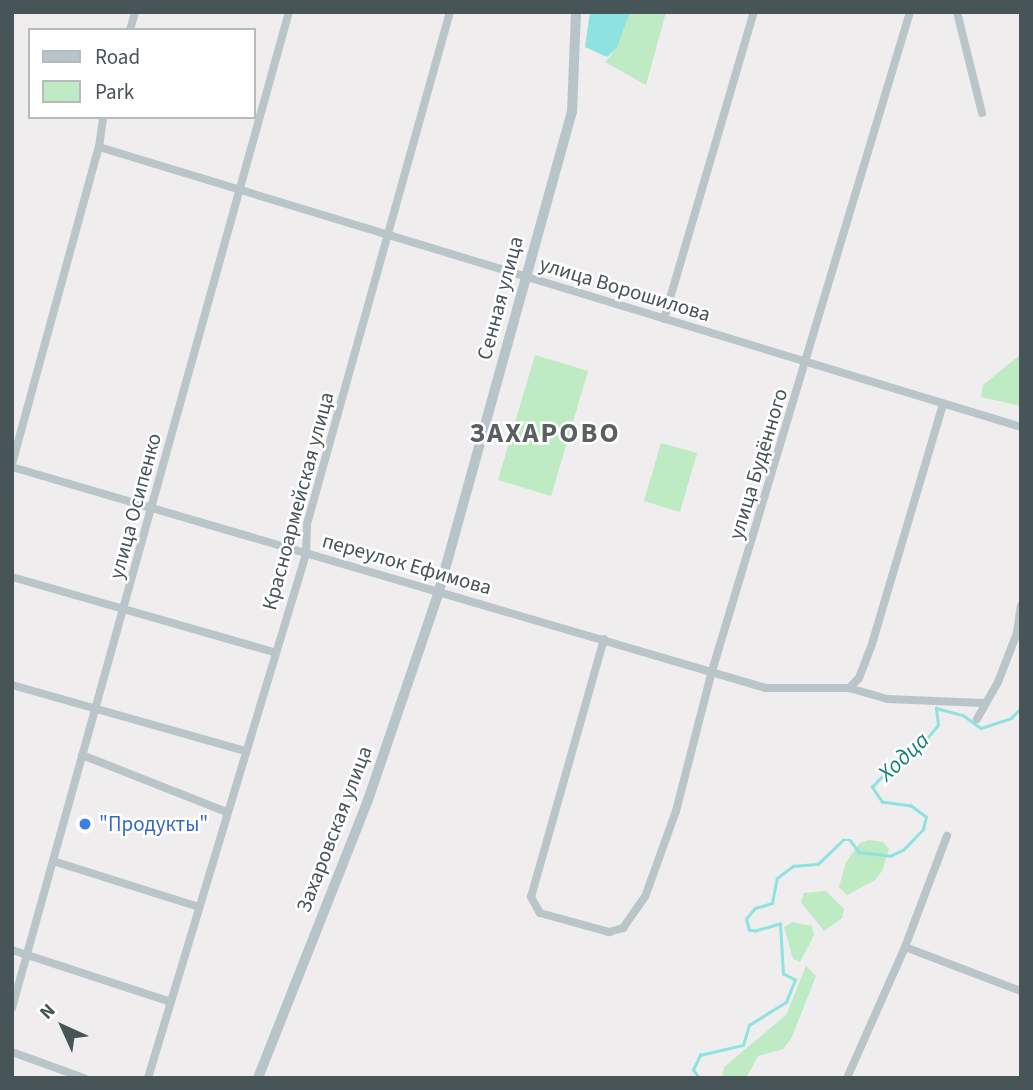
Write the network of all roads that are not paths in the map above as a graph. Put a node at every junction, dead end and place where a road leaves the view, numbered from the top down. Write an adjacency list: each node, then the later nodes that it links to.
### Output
1 (289, 12): 10 (street, улица Осипенко)
2 (450, 12): 11 (street, Красноармейская улица)
3 (576, 12): 12 (street, Сенная улица)
4 (754, 12): 13 (street)
5 (910, 12): 14 (street, улица Будённого)
6 (957, 12): 7 (street)
7 (982, 113)
8 (103, 119): 9 (street)
9 (99, 147): 10 (street, улица Ворошилова); 17 (street)
10 (241, 193): 11 (street, улица Ворошилова); 18 (street, улица Осипенко)
11 (390, 233): 12 (street, улица Ворошилова); 19 (street, Красноармейская улица)
12 (525, 278): 13 (street, улица Ворошилова); 21 (street, Сенная улица)
13 (664, 319): 14 (street, улица Ворошилова)
14 (807, 364): 15 (street, улица Ворошилова); 26 (street, улица Будённого)
15 (943, 405): 16 (street, улица Ворошилова); 28 (street)
16 (1021, 427)
17 (12, 465): 18 (street, переулок Ефимова)
18 (152, 508): 19 (street, переулок Ефимова); 23 (street, улица Осипенко)
19 (306, 554): 21 (street, переулок Ефимова); 25 (street, Красноармейская улица)
20 (12, 577): 23 (street)
21 (439, 592): 24 (street, переулок Ефимова); 47 (street, Захаровская улица)
22 (1021, 606): 29 (street)
23 (125, 610): 25 (street); 30 (street, улица Осипенко)
24 (604, 639): 26 (street, переулок Ефимова); 26 (street, улица Будённого)
25 (274, 652): 32 (street, Красноармейская улица)
26 (712, 671): 28 (street, переулок Ефимова)
27 (12, 685): 30 (street)
28 (849, 688): 29 (street, переулок Ефимова)
29 (983, 703): 31 (street)
30 (96, 708): 32 (street); 33 (street, улица Осипенко)
31 (976, 719)
32 (245, 751): 34 (street, Красноармейская улица)
33 (82, 755): 34 (street); 36 (street, улица Осипенко)
34 (227, 812): 37 (street, Красноармейская улица)
35 (947, 836): 38 (street)
36 (53, 861): 37 (street); 40 (street, улица Осипенко)
37 (199, 907): 42 (street, Красноармейская улица)
38 (905, 947): 41 (street); 48 (street)
39 (12, 950): 40 (street)
40 (27, 955): 42 (street); 43 (street, улица Осипенко)
41 (1021, 991)
42 (171, 1002): 46 (street, Красноармейская улица)
43 (12, 1007)
44 (12, 1052): 45 (street)
45 (84, 1078)
46 (148, 1078)
47 (258, 1078)
48 (847, 1078)

